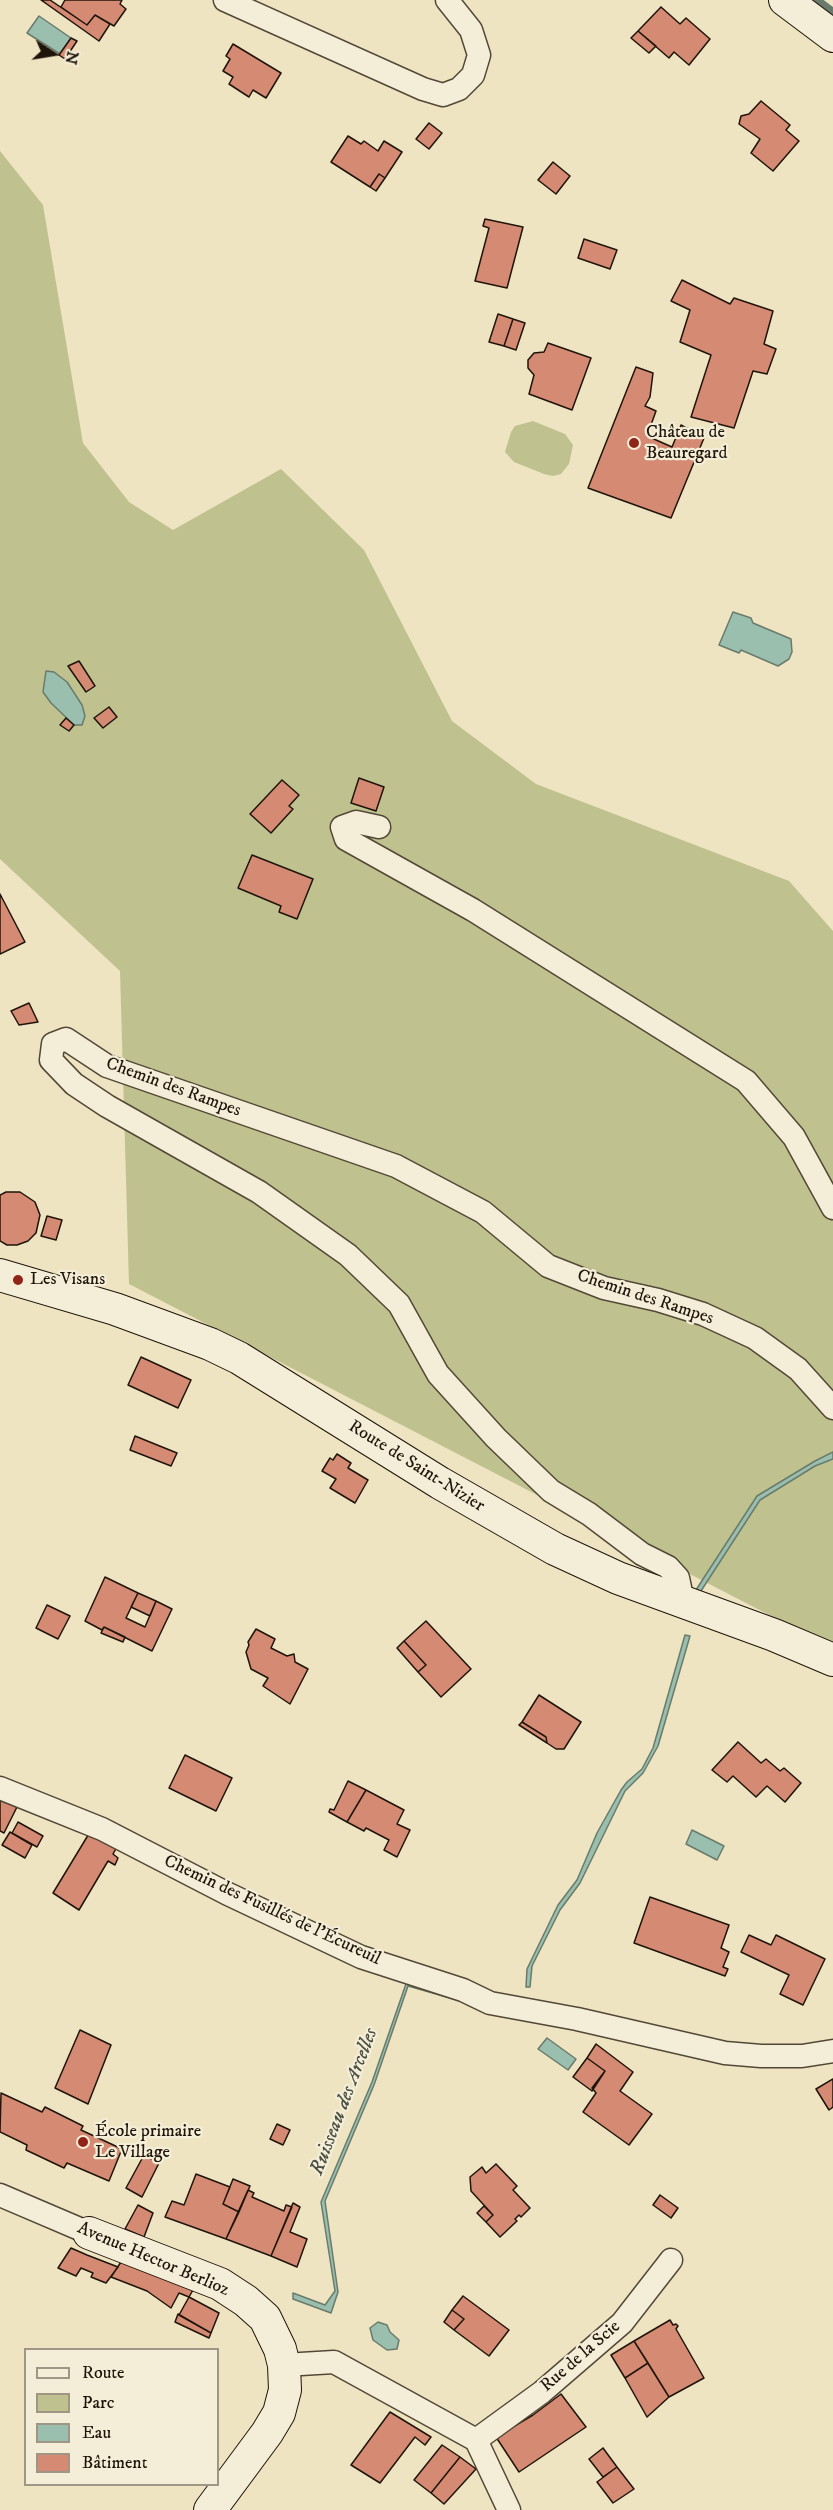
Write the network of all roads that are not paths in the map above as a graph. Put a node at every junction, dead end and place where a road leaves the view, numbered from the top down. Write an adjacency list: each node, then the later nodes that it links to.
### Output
1 (225, 0): 2 (street)
2 (447, 0)
3 (785, 0): 4 (main road)
4 (833, 36)
5 (379, 827): 6 (street)
6 (833, 1208)
7 (0, 1275): 9 (main road, Route de Saint-Nizier)
8 (833, 1408): 9 (street, Chemin des Rampes)
9 (683, 1602): 10 (main road, Route de Saint-Nizier)
10 (833, 1660)
11 (0, 1788): 12 (street, Chemin des Fusillés de l'Écureuil)
12 (833, 2051)
13 (0, 2195): 14 (street, Avenue Hector Berlioz)
14 (89, 2233): 16 (main road, Avenue Hector Berlioz)
15 (671, 2260): 17 (street, Rue de la Scie)
16 (284, 2365): 17 (street); 18 (main road, Avenue Hector Berlioz)
17 (476, 2440): 19 (street)
18 (210, 2510)
19 (509, 2510)

